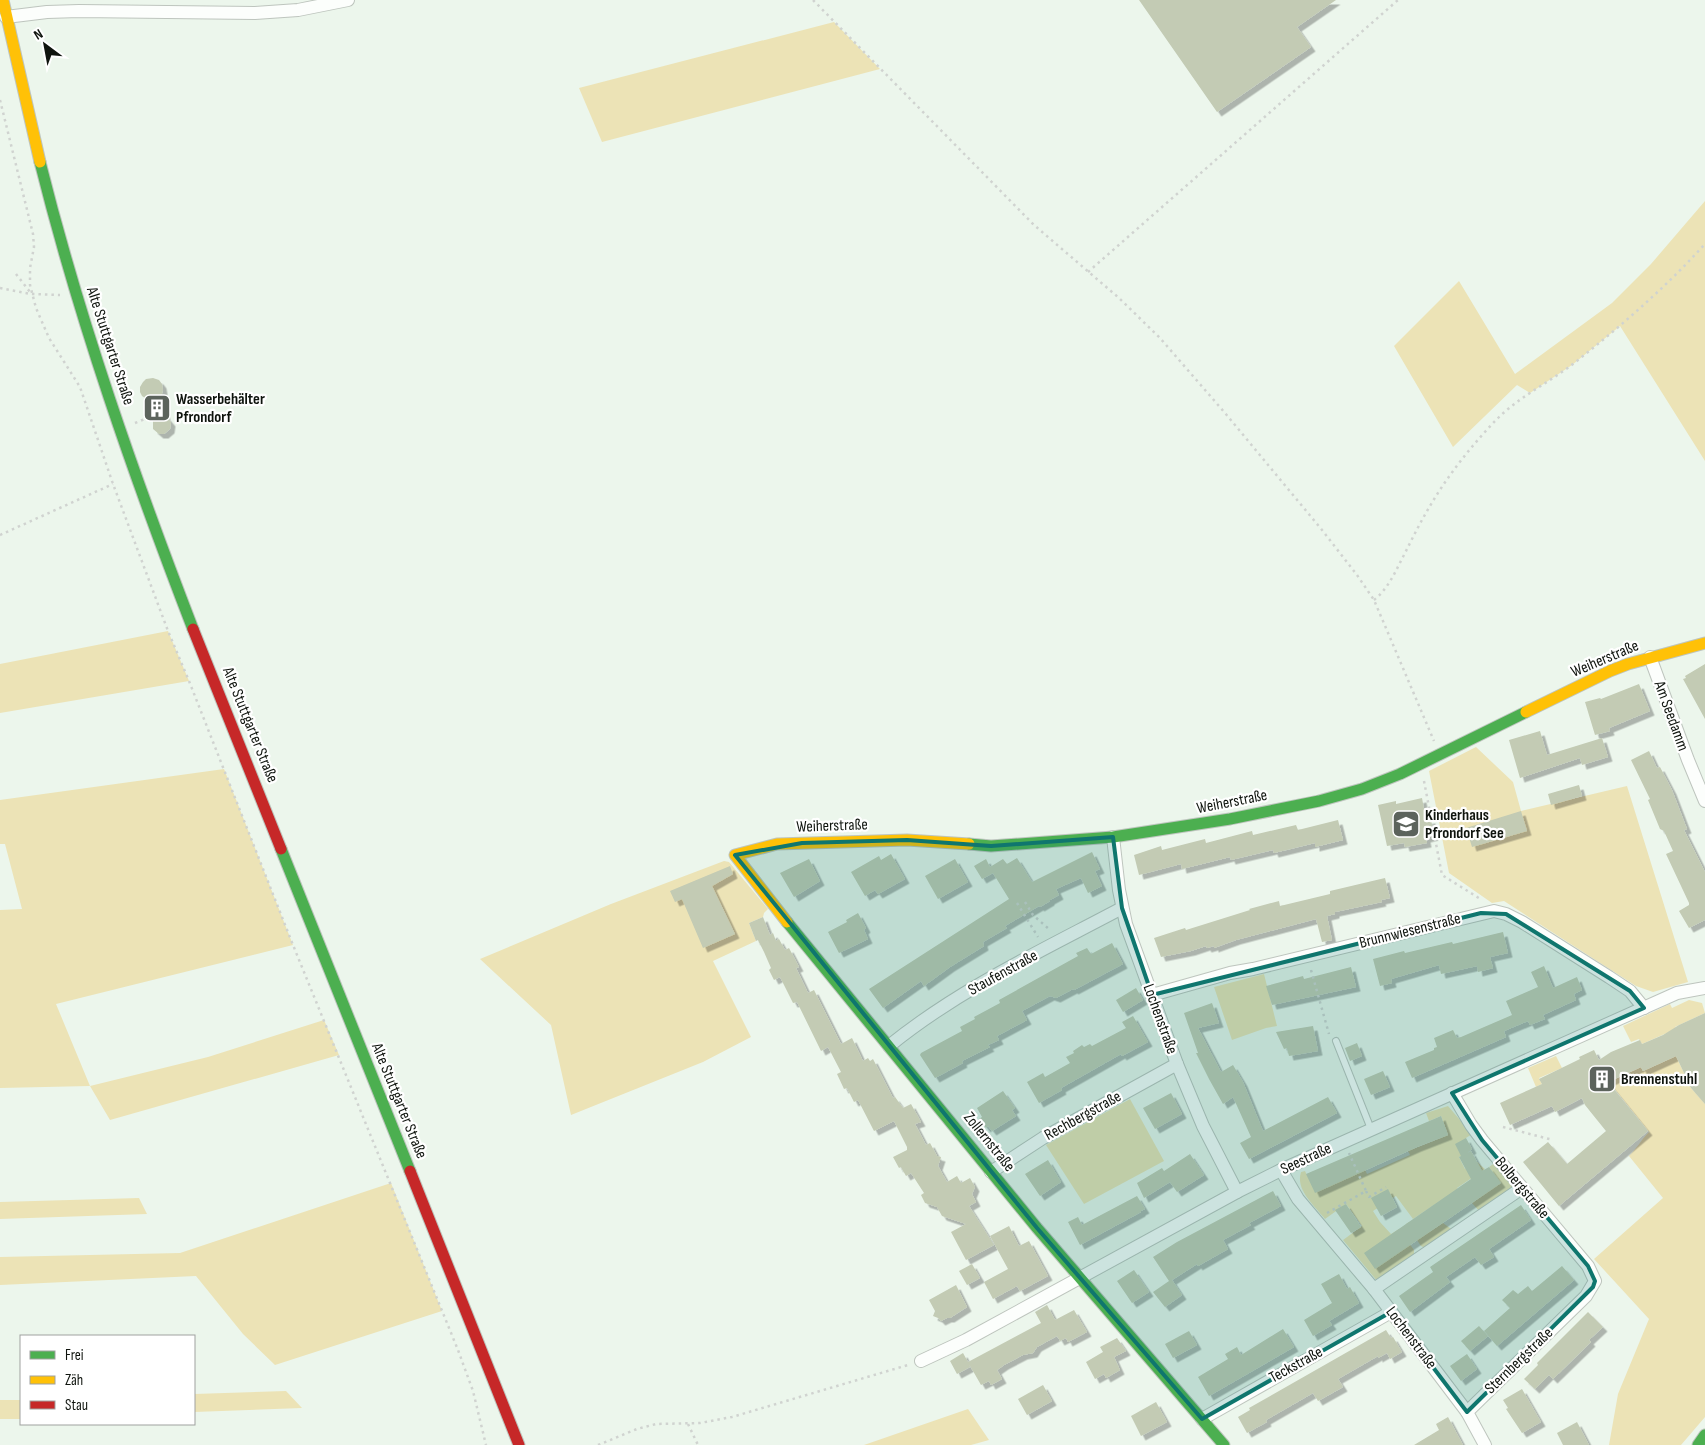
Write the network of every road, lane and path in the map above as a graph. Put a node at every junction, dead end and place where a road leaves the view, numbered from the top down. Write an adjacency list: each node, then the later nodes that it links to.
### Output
1 (3, 0): 5 (street, Alte Stuttgarter Straße)
2 (348, 0): 5 (street)
3 (813, 0): 10 (path)
4 (1398, 0): 10 (path)
5 (6, 17): 13 (street, Alte Stuttgarter Straße)
6 (0, 100): 8 (path)
7 (6, 144): 8 (path)
8 (11, 144): 14 (path)
9 (1705, 244): 19 (path)
10 (1088, 272): 19 (path)
11 (16, 274): 14 (path)
12 (0, 288): 14 (path)
13 (76, 293): 14 (path); 62 (street, Alte Stuttgarter Straße)
14 (31, 294): 17 (path)
15 (152, 416): 16 (path)
16 (142, 421)
17 (113, 484): 18 (path); 61 (path)
18 (0, 535)
19 (1374, 600): 22 (path)
20 (1705, 643): 21 (street, Weiherstraße)
21 (1650, 657): 22 (street, Weiherstraße); 24 (street, Am Seedamm)
22 (1440, 754): 23 (street, Weiherstraße)
23 (1419, 764): 25 (street, Weiherstraße); 30 (path)
24 (1705, 801)
25 (1113, 837): 26 (street, Weiherstraße); 29 (street, Lochenstraße)
26 (735, 855): 38 (street, Zollernstraße)
27 (1025, 902): 31 (path)
28 (1017, 903): 32 (path)
29 (1122, 908): 31 (street, Staufenstraße); 35 (street, Lochenstraße)
30 (1494, 911): 33 (street, Brunnwiesenstraße); 36 (street)
31 (1058, 942): 32 (street, Staufenstraße)
32 (1046, 949): 38 (street, Staufenstraße)
33 (1308, 956): 35 (street, Brunnwiesenstraße); 37 (path)
34 (1705, 988): 36 (street, Seestraße)
35 (1152, 995): 39 (street, Lochenstraße)
36 (1644, 1008): 40 (street, Seestraße)
37 (1336, 1041): 42 (lane)
38 (889, 1046): 46 (street, Zollernstraße)
39 (1177, 1064): 46 (street, Rechbergstraße); 50 (street, Lochenstraße)
40 (1452, 1093): 42 (street, Seestraße); 48 (street, Bolbergstraße)
41 (1503, 1127): 43 (path)
42 (1370, 1129): 44 (street, Seestraße)
43 (1553, 1140)
44 (1344, 1141): 45 (street, Seestraße); 49 (path)
45 (1280, 1170): 50 (street, Seestraße); 51 (street, Lochenstraße)
46 (992, 1172): 52 (street, Zollernstraße)
47 (1386, 1187): 49 (path)
48 (1522, 1188): 53 (street, Bolbergstraße); 54 (street)
49 (1366, 1191): 51 (path)
50 (1237, 1192): 52 (street, Seestraße)
51 (1315, 1219): 54 (street, Lochenstraße)
52 (1080, 1278): 56 (street, Seestraße); 58 (street, Zollernstraße)
53 (1595, 1281): 57 (street, Sternbergstraße)
54 (1374, 1288): 55 (street, Lochenstraße)
55 (1391, 1312): 57 (street, Lochenstraße); 58 (street, Teckstraße)
56 (921, 1361): 59 (path)
57 (1467, 1412): 66 (street)
58 (1202, 1419): 65 (street, Zollernstraße)
59 (688, 1424): 63 (path); 64 (path)
60 (1705, 1435): 67 (street)
61 (486, 1445)
62 (519, 1445)
63 (598, 1445)
64 (698, 1445)
65 (1224, 1445)
66 (1485, 1445)
67 (1698, 1445)

